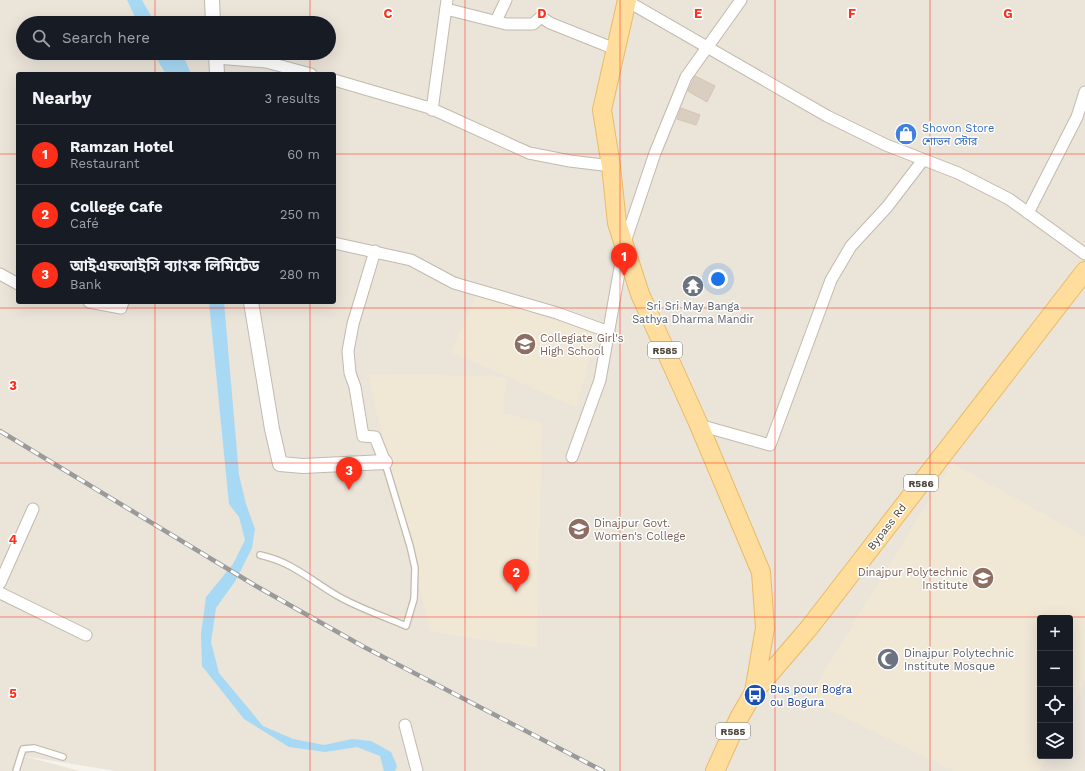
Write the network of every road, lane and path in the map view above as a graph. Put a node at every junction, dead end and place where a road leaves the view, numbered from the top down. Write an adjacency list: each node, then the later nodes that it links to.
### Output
1 (212, 0): 6 (street)
2 (506, 0): 7 (street)
3 (627, 0): 8 (street); 9 (main road, R585)
4 (741, 0): 8 (street)
5 (447, 5): 7 (street); 16 (street)
6 (213, 16)
7 (496, 21): 9 (street)
8 (706, 46): 17 (street); 21 (street)
9 (616, 49): 18 (main road, R585)
10 (216, 60): 12 (street)
11 (249, 60): 13 (street)
12 (218, 72)
13 (304, 72)
14 (336, 81): 16 (street)
15 (1085, 92): 19 (street)
16 (432, 110): 18 (street)
17 (923, 160): 19 (street); 31 (street)
18 (611, 166): 21 (main road, R585)
19 (1028, 213): 23 (street)
20 (336, 244): 22 (street)
21 (624, 246): 30 (street); 31 (main road, R585)
22 (374, 251): 30 (street); 33 (street)
23 (1085, 254)
24 (0, 274): 26 (street)
25 (1082, 281): 39 (main road, Bypass Rd / R586)
26 (16, 283)
27 (100, 304): 28 (street)
28 (122, 304)
29 (251, 304): 33 (street)
30 (609, 332): 32 (street)
31 (699, 425): 39 (main road, R585)
32 (572, 457)
33 (385, 462): 35 (lane)
34 (33, 508): 36 (street)
35 (260, 555)
36 (0, 583)
37 (0, 593): 38 (street)
38 (86, 635)
39 (754, 692): 44 (main road, Bypass Rd / R585)
40 (405, 725): 43 (street)
41 (63, 757): 42 (lane)
42 (16, 771)
43 (417, 771)
44 (715, 771)

